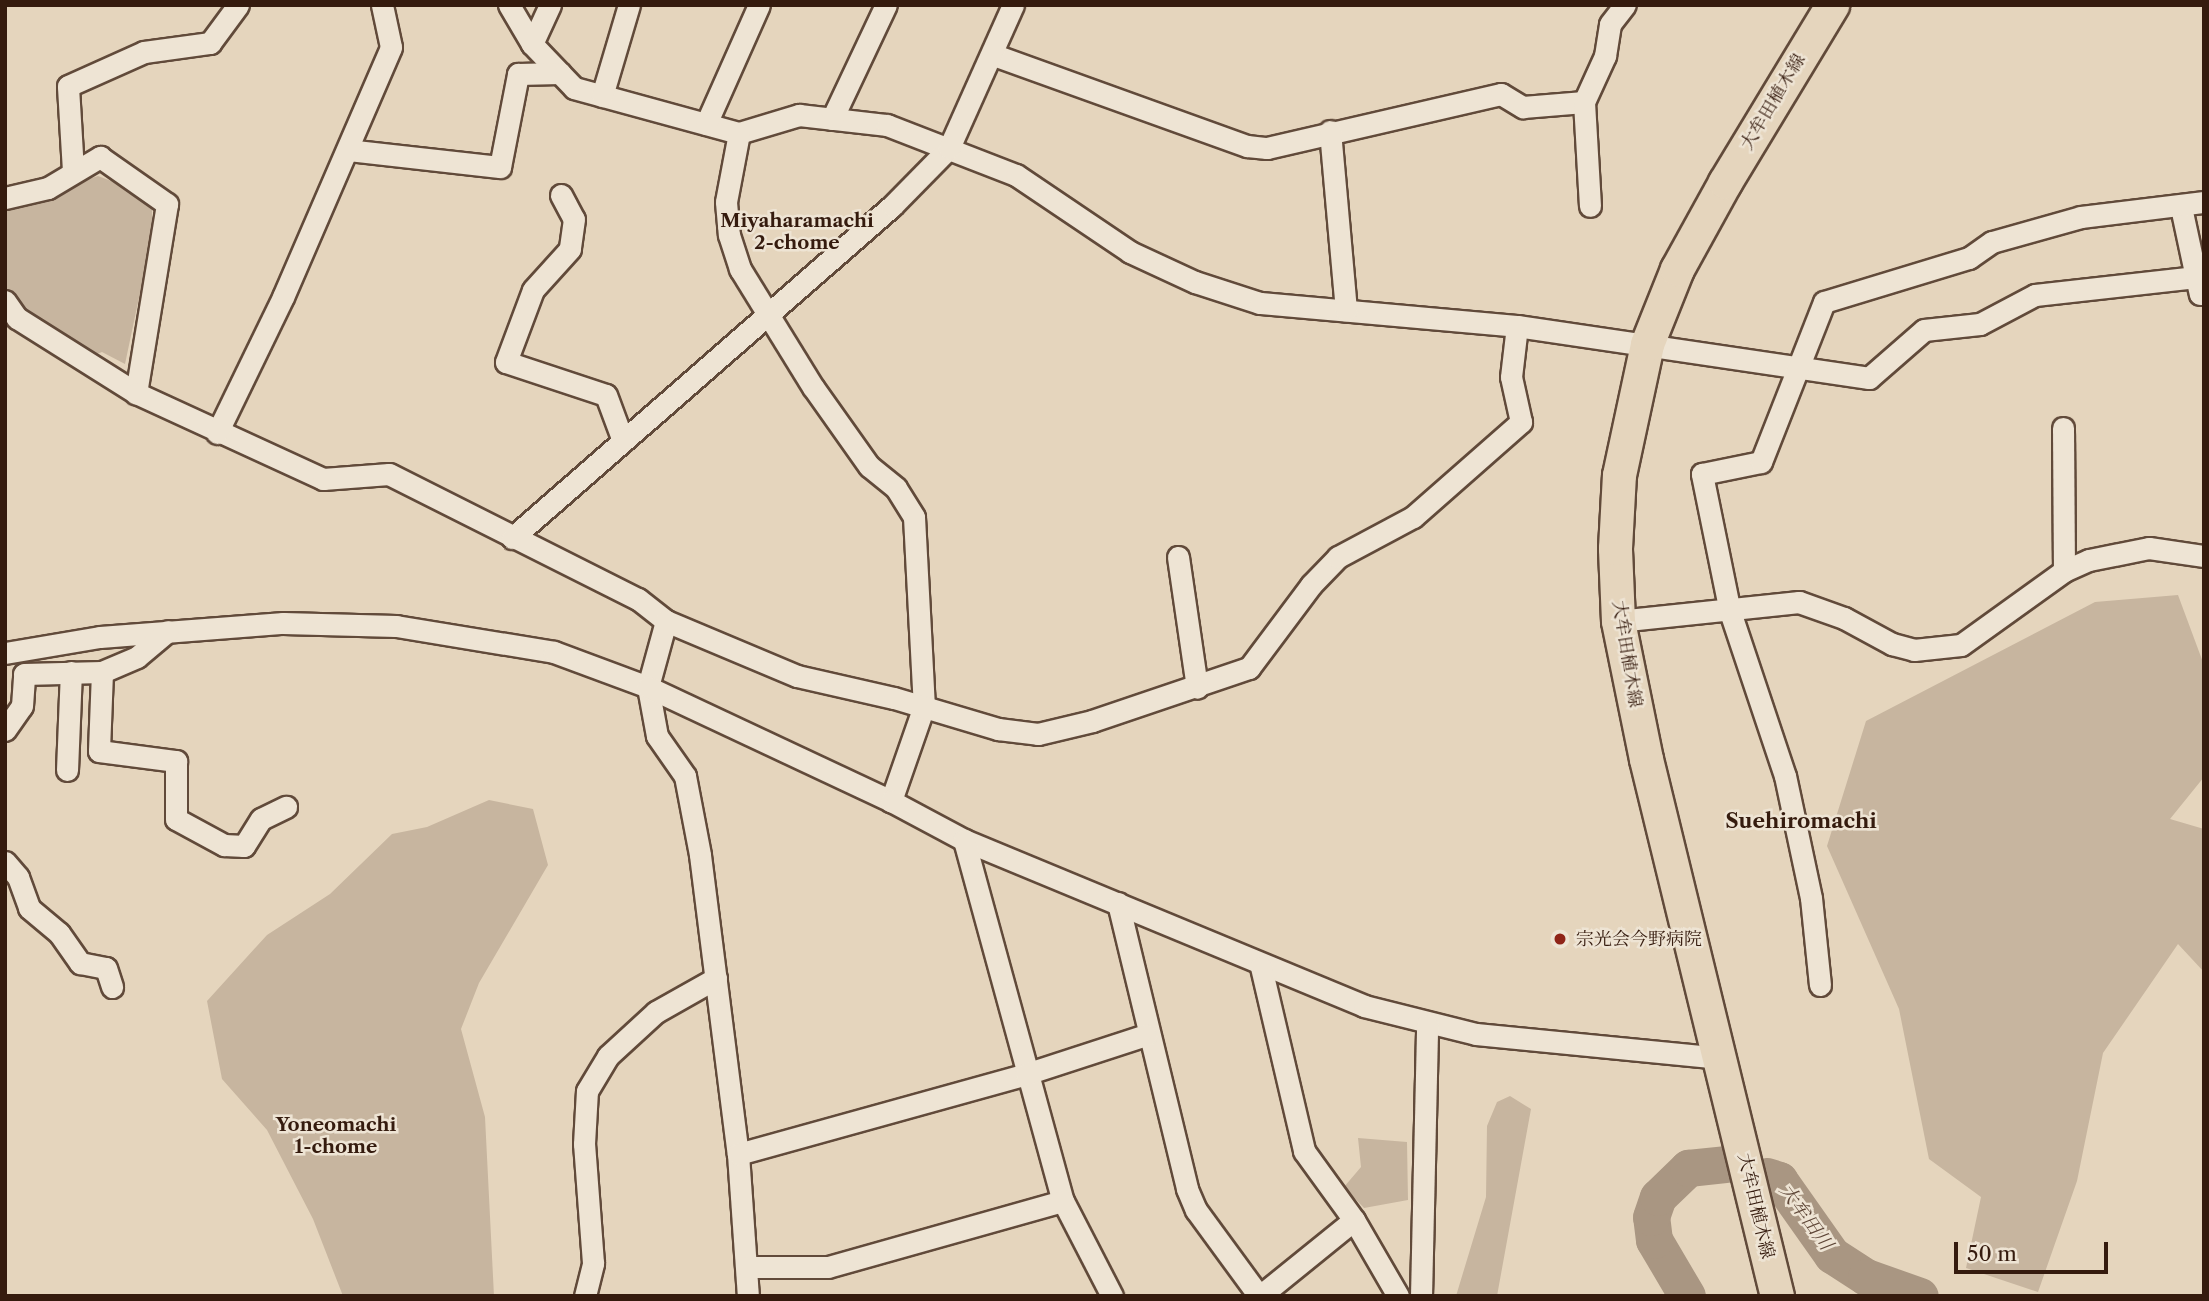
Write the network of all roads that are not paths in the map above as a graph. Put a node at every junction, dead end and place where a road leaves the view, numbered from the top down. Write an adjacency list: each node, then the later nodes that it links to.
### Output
1 (237, 5): 22 (street)
2 (382, 5): 21 (street)
3 (509, 5): 11 (street)
4 (550, 5): 11 (street)
5 (629, 5): 14 (street)
6 (760, 5): 17 (street)
7 (886, 5): 16 (street)
8 (1013, 5): 12 (street)
9 (1625, 5): 15 (street)
10 (1832, 5): 33 (main road, 大牟田植木線)
11 (532, 44): 13 (street)
12 (994, 55): 18 (street); 20 (street)
13 (560, 73): 14 (street); 21 (street)
14 (602, 96): 17 (street)
15 (1584, 102): 18 (street); 26 (street)
16 (832, 119): 19 (street); 20 (street)
17 (706, 124): 19 (street)
18 (1330, 131): 30 (street)
19 (738, 133): 31 (street)
20 (949, 148): 30 (street); 31 (street)
21 (348, 150): 37 (street)
22 (73, 171): 24 (street); 35 (street)
23 (561, 195): 38 (street)
24 (5, 198)
25 (2204, 202): 27 (street)
26 (1590, 206)
27 (2181, 207): 28 (street); 34 (street)
28 (2200, 285): 34 (street)
29 (5, 301): 35 (street)
30 (1346, 310): 32 (street)
31 (771, 313): 38 (street); 52 (street)
32 (1517, 326): 33 (street); 51 (street)
33 (1647, 344): 34 (street); 45 (main road, 大牟田植木線)
34 (1798, 368): 43 (street)
35 (136, 393): 37 (street)
36 (2063, 428): 42 (street)
37 (217, 433): 39 (street)
38 (623, 441): 39 (street)
39 (512, 538): 44 (street)
40 (2204, 556): 42 (street)
41 (1178, 557): 51 (street)
42 (2064, 571): 43 (street)
43 (1730, 612): 45 (street); 62 (street)
44 (666, 621): 50 (street); 52 (street)
45 (1618, 621): 66 (main road, 大牟田植木線)
46 (168, 631): 47 (street); 49 (street); 50 (street)
47 (5, 653)
48 (71, 672): 49 (street); 53 (street); 54 (street)
49 (102, 672): 56 (street)
50 (648, 687): 55 (street); 61 (street)
51 (1197, 688): 52 (street)
52 (924, 706): 55 (street)
53 (5, 730)
54 (67, 770)
55 (891, 801): 57 (street)
56 (286, 807)
57 (964, 840): 59 (street); 67 (street)
58 (5, 862): 63 (street)
59 (1118, 903): 60 (street); 65 (street)
60 (1261, 967): 64 (street); 70 (street)
61 (716, 978): 68 (street); 72 (street)
62 (1820, 985)
63 (112, 986)
64 (1427, 1026): 66 (street); 77 (street)
65 (1146, 1035): 67 (street); 75 (street)
66 (1720, 1058): 78 (main road, 大牟田植木線)
67 (1026, 1074): 68 (street); 69 (street)
68 (737, 1154): 71 (street)
69 (1063, 1201): 71 (street); 74 (street)
70 (1354, 1220): 75 (street); 76 (street)
71 (748, 1267): 73 (street)
72 (585, 1296)
73 (748, 1296)
74 (1112, 1296)
75 (1259, 1296)
76 (1398, 1296)
77 (1421, 1296)
78 (1777, 1296)

